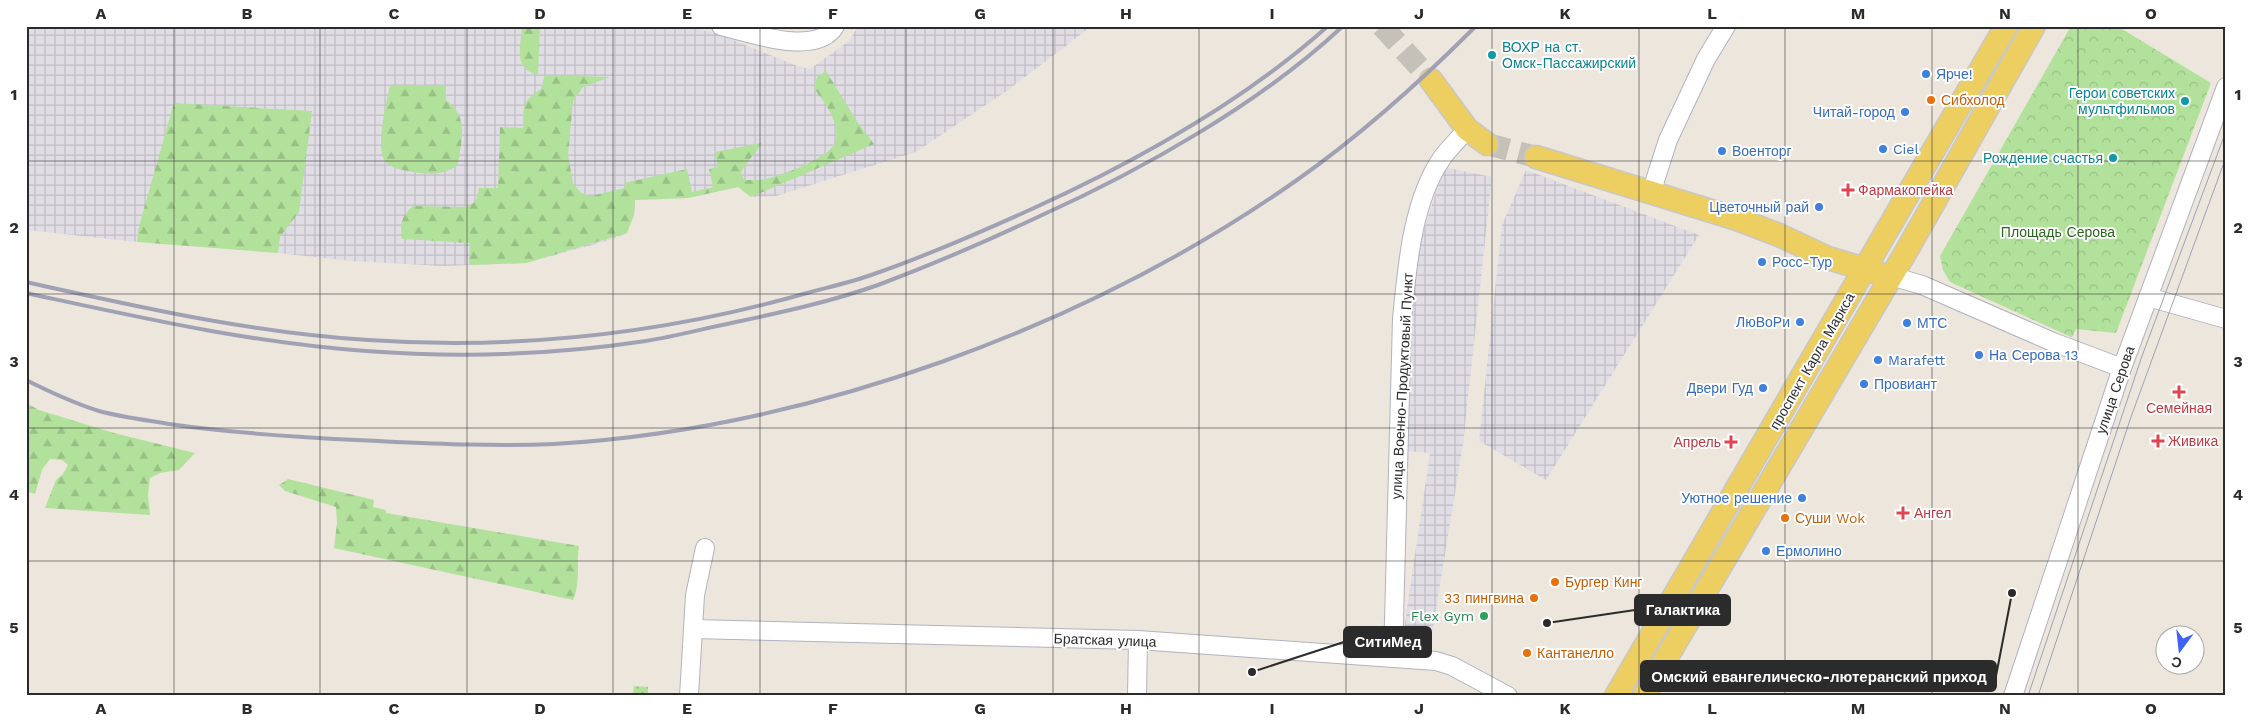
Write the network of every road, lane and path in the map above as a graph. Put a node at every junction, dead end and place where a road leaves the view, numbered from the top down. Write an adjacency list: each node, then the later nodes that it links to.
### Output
1 (722, 26): 2 (street)
2 (835, 26)
3 (1726, 26): 11 (street)
4 (2006, 26): 12 (main road, проспект Карла Маркса)
5 (2034, 26): 13 (main road, проспект Карла Маркса)
6 (1431, 80): 8 (main road)
7 (2226, 87): 14 (street, улица Серова)
8 (1467, 129): 9 (main road); 20 (street, улица Военно-Продуктовый Пункт)
9 (1487, 144)
10 (1536, 157): 11 (main road)
11 (1651, 193): 12 (main road)
12 (1865, 269): 13 (main road); 24 (main road, проспект Карла Маркса)
13 (1891, 276): 16 (street); 25 (main road, проспект Карла Маркса)
14 (2148, 297): 15 (street); 16 (street, улица Серова)
15 (2226, 319)
16 (2122, 368): 26 (street, улица Серова)
17 (705, 548): 18 (street)
18 (693, 628): 19 (street, Братская улица); 21 (street)
19 (1138, 640): 20 (street, Братская улица); 22 (street)
20 (1393, 658): 23 (street, Братская улица)
21 (689, 696)
22 (1137, 696)
23 (1508, 696)
24 (1616, 696)
25 (1644, 696)
26 (2013, 696)

